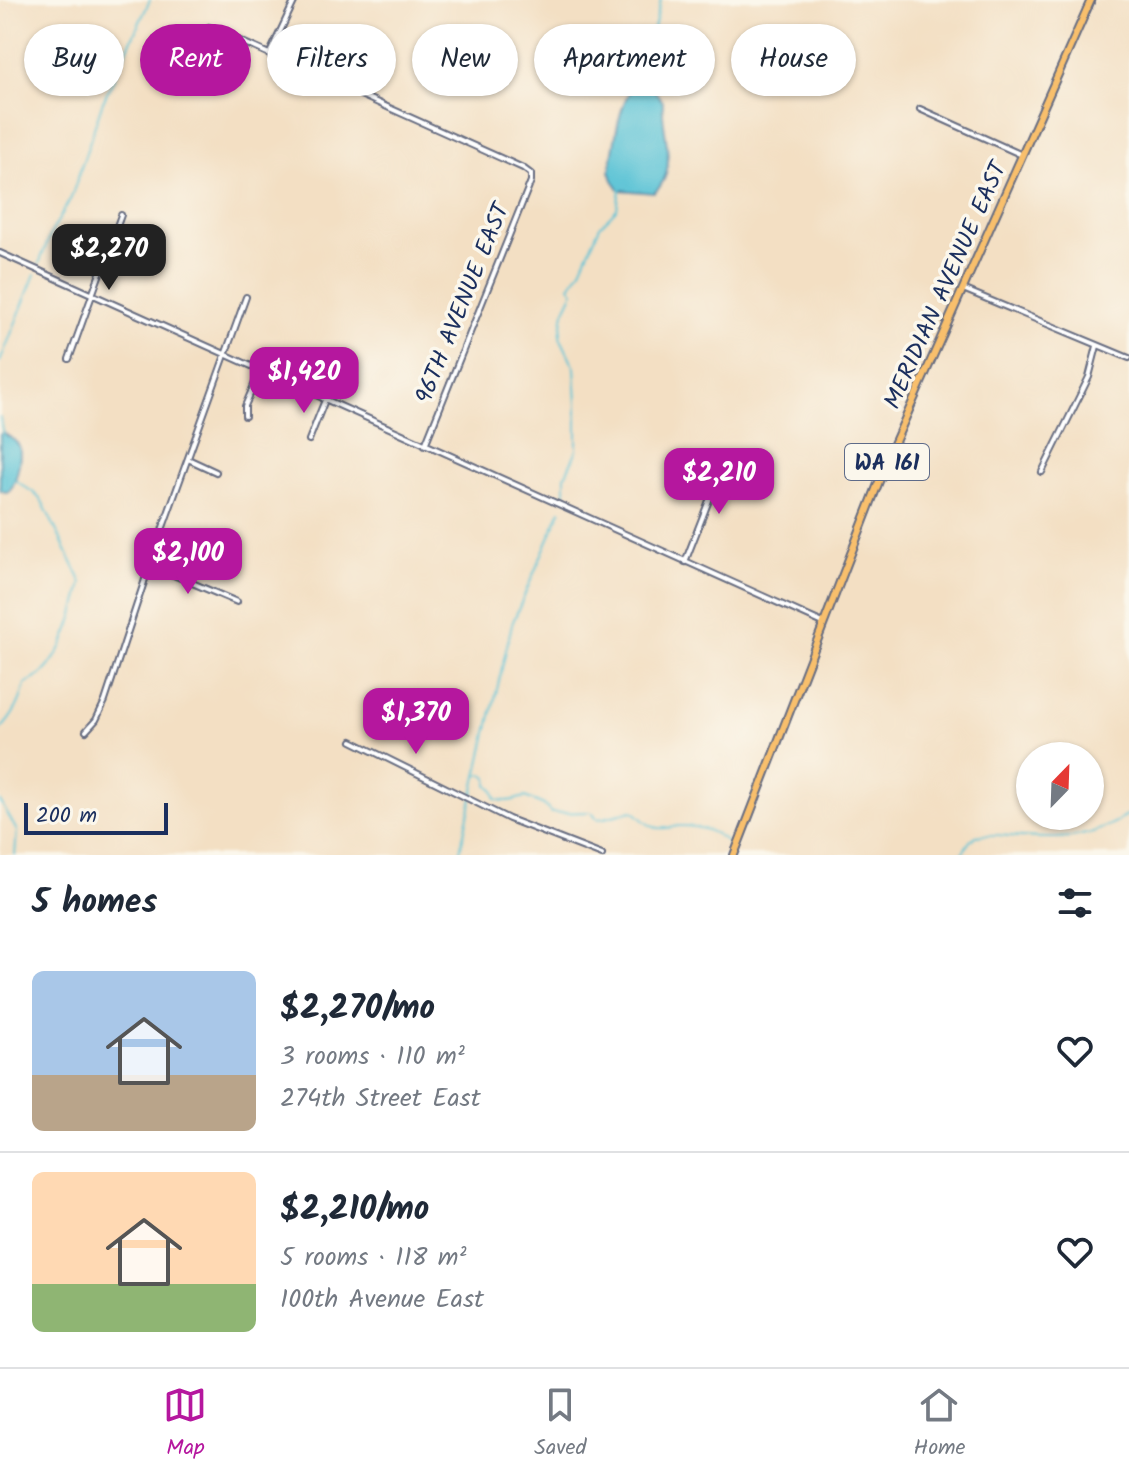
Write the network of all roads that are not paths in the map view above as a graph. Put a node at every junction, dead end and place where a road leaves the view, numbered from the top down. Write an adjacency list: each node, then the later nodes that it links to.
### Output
1 (295, 0): 3 (street)
2 (1091, 0): 6 (main road, MERIDIAN AVENUE EAST / WA 161)
3 (284, 24)
4 (361, 96): 20 (street, 96TH AVENUE EAST)
5 (920, 109): 6 (street)
6 (1022, 155): 9 (main road, MERIDIAN AVENUE EAST / WA 161)
7 (121, 215): 10 (street)
8 (0, 253): 10 (street)
9 (963, 289): 12 (street); 28 (main road, MERIDIAN AVENUE EAST / WA 161)
10 (93, 296): 13 (street); 15 (street)
11 (246, 297): 13 (street)
12 (1097, 346): 14 (street); 24 (street)
13 (225, 356): 16 (street); 21 (street)
14 (1129, 358)
15 (69, 359)
16 (260, 371): 17 (street); 18 (street)
17 (325, 400): 19 (street); 20 (street)
18 (245, 416)
19 (309, 440)
20 (425, 445): 25 (street)
21 (188, 459): 23 (street); 26 (street)
22 (724, 462): 25 (street)
23 (216, 472)
24 (1042, 472)
25 (685, 562): 28 (street)
26 (150, 565): 27 (street); 29 (street)
27 (237, 602)
28 (823, 623): 32 (main road, MERIDIAN AVENUE EAST / WA 161)
29 (86, 731)
30 (352, 741): 31 (street)
31 (602, 855)
32 (734, 855)

